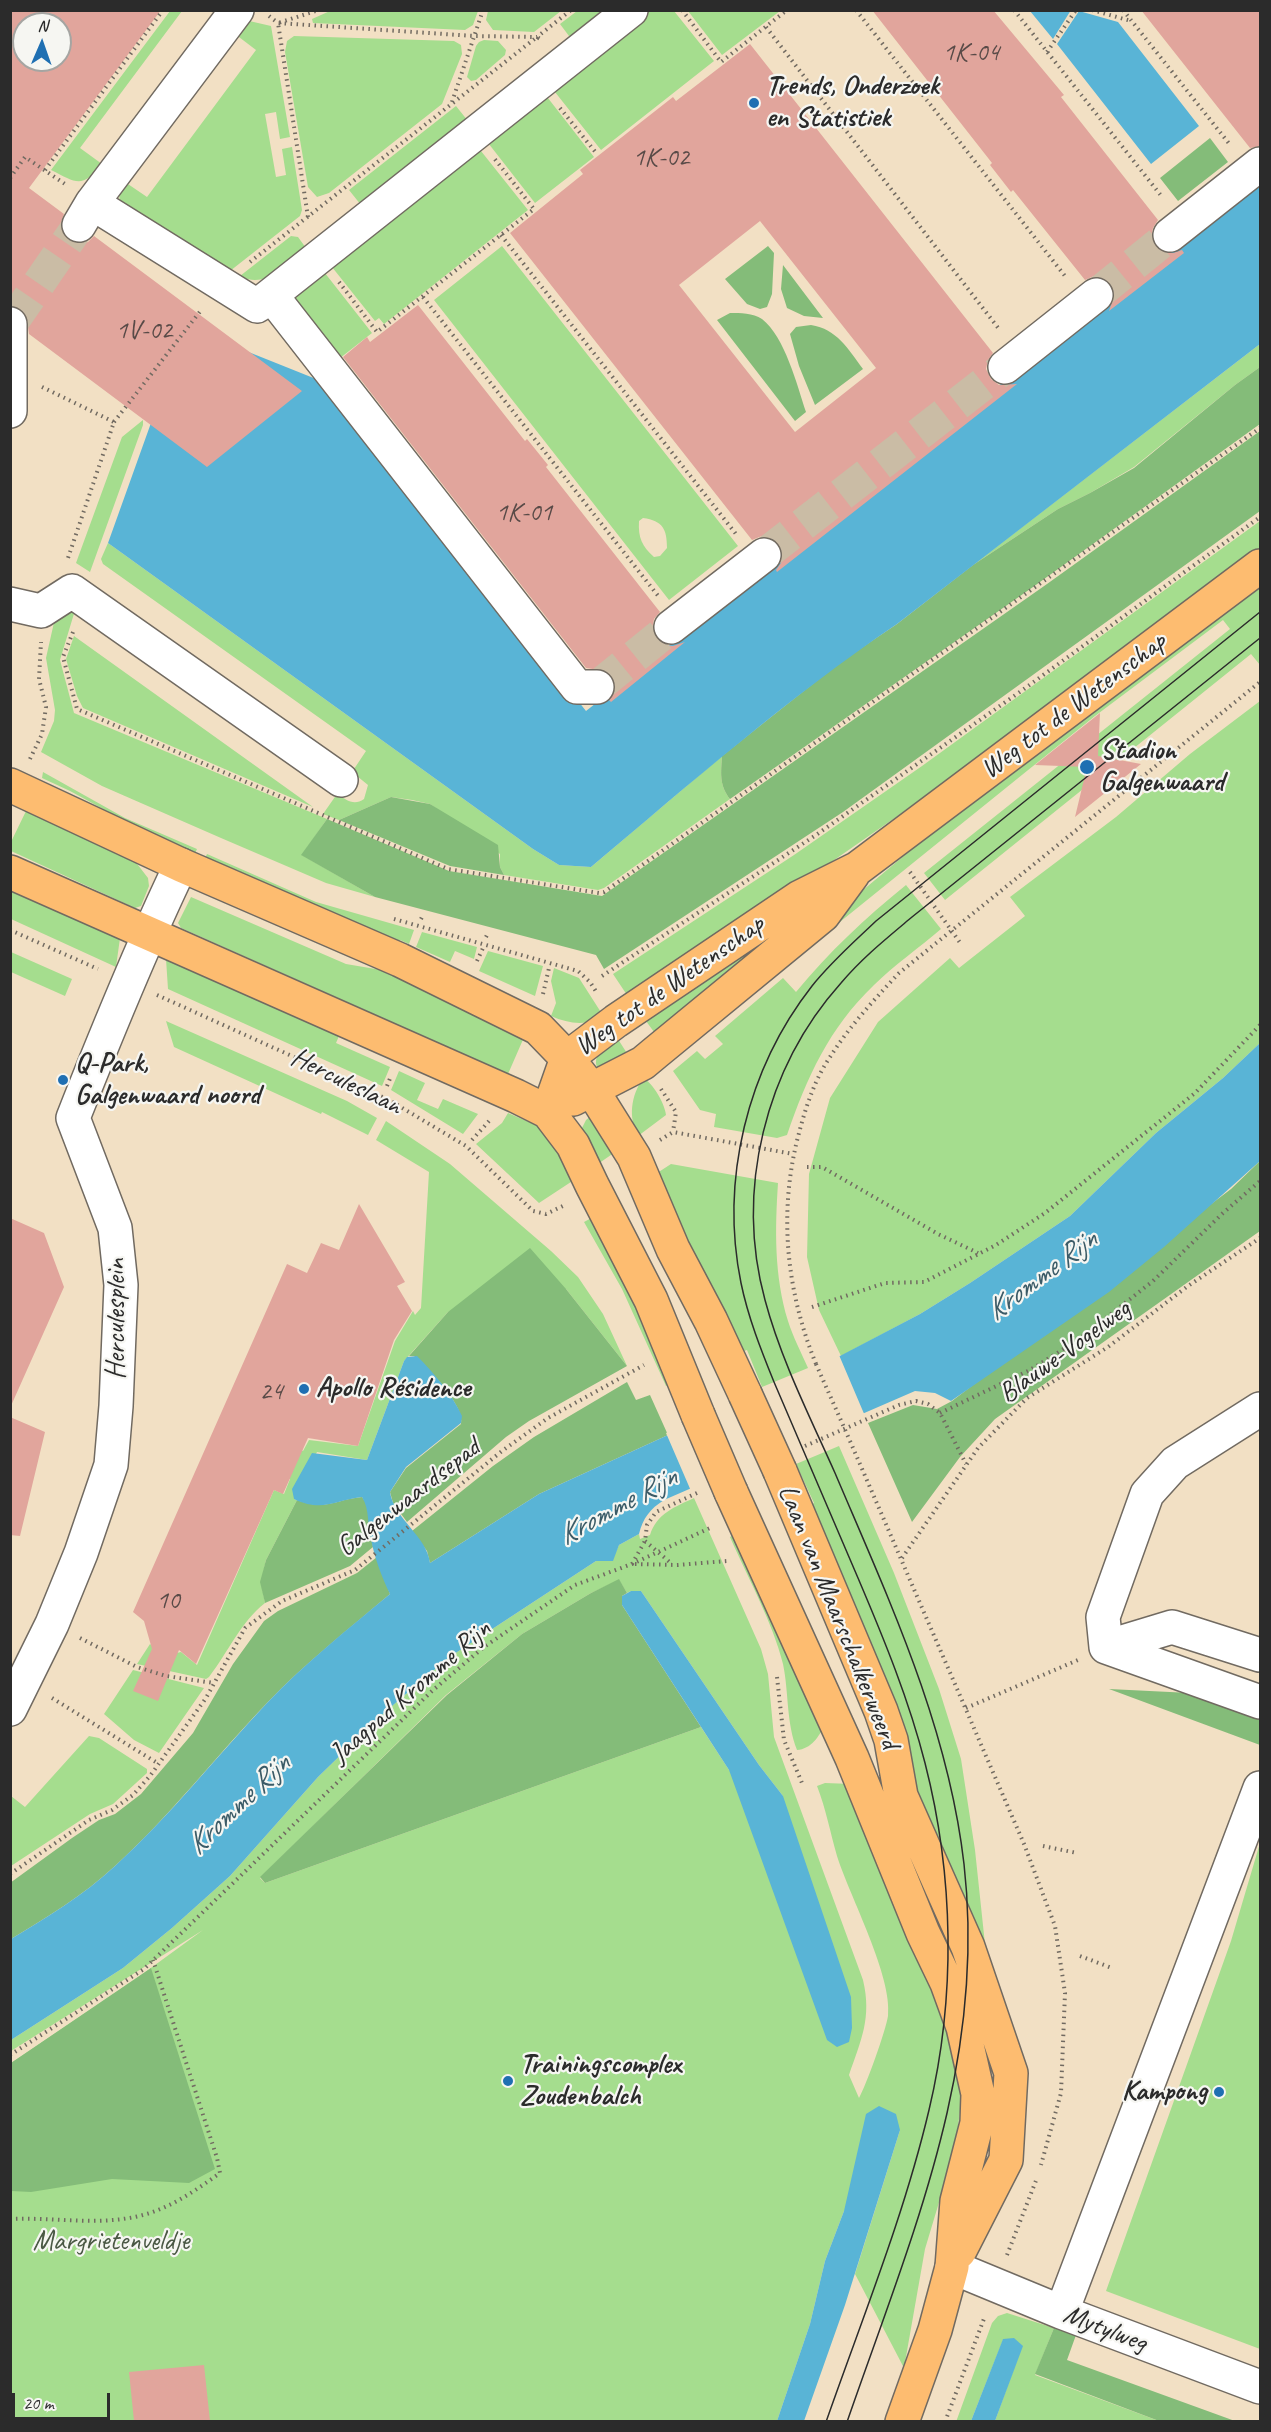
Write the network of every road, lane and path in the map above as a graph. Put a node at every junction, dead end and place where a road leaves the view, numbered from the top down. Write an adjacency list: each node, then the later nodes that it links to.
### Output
1 (163, 10): 25 (path)
2 (237, 10): 27 (street)
3 (262, 10): 16 (path)
4 (319, 10): 16 (path)
5 (483, 10): 18 (path)
6 (571, 10): 19 (path)
7 (631, 10): 21 (street)
8 (682, 10): 17 (path)
9 (787, 10): 17 (path)
10 (856, 10): 36 (path)
11 (1014, 10): 20 (path)
12 (1076, 10): 20 (path)
13 (1092, 10): 15 (path)
14 (1123, 10): 15 (path)
15 (1131, 21): 24 (path)
16 (278, 23): 18 (path); 28 (path)
17 (766, 27): 38 (path)
18 (474, 36): 19 (path); 22 (path)
19 (537, 37): 21 (path); 22 (path)
20 (1047, 52): 30 (path)
21 (566, 63): 23 (street)
22 (452, 103): 28 (path)
23 (475, 134): 31 (path); 32 (street)
24 (1256, 168): 30 (street)
25 (45, 170): 26 (path); 27 (path)
26 (10, 178)
27 (85, 214): 33 (street)
28 (308, 217): 29 (path)
29 (296, 226): 32 (path); 33 (path)
30 (1177, 230)
31 (501, 236): 35 (path); 44 (path)
32 (320, 257): 34 (street); 35 (path)
33 (222, 284): 34 (street); 41 (path)
34 (271, 295): 51 (street)
35 (423, 297): 49 (path)
36 (1091, 299): 38 (street)
37 (10, 324): 39 (street)
38 (1012, 361)
39 (11, 373): 40 (street); 41 (path)
40 (10, 411)
41 (114, 422): 48 (path)
42 (1260, 428): 46 (path)
43 (1260, 517): 63 (path)
44 (760, 557): 49 (street)
45 (1260, 566): 55 (main road, Weg tot de Wetenschap)
46 (86, 600): 48 (street); 53 (street)
47 (10, 604): 48 (street)
48 (53, 604): 52 (path)
49 (674, 624)
50 (1260, 682): 59 (path)
51 (597, 687)
52 (20, 772): 54 (main road)
53 (341, 780)
54 (182, 865): 60 (street, Herculesplein); 67 (main road)
55 (858, 868): 67 (main road, Weg tot de Wetenschap); 68 (main road, Weg tot de Wetenschap)
56 (10, 872): 60 (main road, Herculeslaan)
57 (910, 872): 59 (path)
58 (10, 930): 64 (path, Herculeslaan)
59 (951, 931): 61 (path); 83 (path, bridge)
60 (149, 933): 64 (street, Herculesplein); 69 (main road, Herculeslaan)
61 (961, 944)
62 (549, 968): 65 (path)
63 (602, 976)
64 (129, 983): 74 (path, Herculeslaan); 86 (street, Herculesplein)
65 (544, 1002)
66 (1260, 1025): 76 (path)
67 (567, 1058): 68 (main road, Laan van Maarschalkerweerd); 69 (main road, Weg tot de Wetenschap)
68 (592, 1090): 69 (main road, Weg tot de Wetenschap); 105 (main road, Laan van Maarschalkerweerd, bridge)
69 (548, 1112): 105 (main road, Laan van Maarschalkerweerd, bridge)
70 (490, 1120): 71 (path)
71 (472, 1140)
72 (807, 1167): 76 (path)
73 (1260, 1180): 80 (path)
74 (562, 1207)
75 (1260, 1238): 80 (path, Blauwe-Vogelweg)
76 (978, 1254): 77 (path)
77 (812, 1307)
78 (647, 1363): 90 (path, Galgenwaardsepad)
79 (1260, 1409): 87 (street)
80 (966, 1464): 83 (path, Blauwe-Vogelweg)
81 (715, 1525): 84 (path, Jaagpad Kromme Rijn)
82 (727, 1552): 85 (path)
83 (902, 1558): 93 (path)
84 (632, 1564): 85 (path); 85 (path); 101 (path, Jaagpad Kromme Rijn)
85 (673, 1565)
86 (52, 1624): 90 (path); 91 (street, Herculesplein)
87 (1106, 1647): 88 (street); 92 (street); 93 (path)
88 (1260, 1655)
89 (776, 1667): 95 (path)
90 (214, 1683): 94 (path, Galgenwaardsepad)
91 (17, 1695): 94 (path)
92 (1260, 1702)
93 (966, 1708): 106 (path)
94 (159, 1764): 99 (path, Galgenwaardsepad)
95 (802, 1783)
96 (1260, 1788): 107 (street)
97 (1043, 1846): 98 (path)
98 (1077, 1853)
99 (10, 1874)
100 (1080, 1956): 102 (path)
101 (153, 1960): 103 (path, Jaagpad Kromme Rijn); 104 (path)
102 (1112, 1968)
103 (10, 2055)
104 (10, 2218)
105 (952, 2266): 106 (street, Mytylweg); 109 (main road, Laan van Maarschalkerweerd)
106 (996, 2286): 108 (street, Mytylweg); 110 (path)
107 (1067, 2298)
108 (1260, 2387)
109 (902, 2421)
110 (945, 2421)

